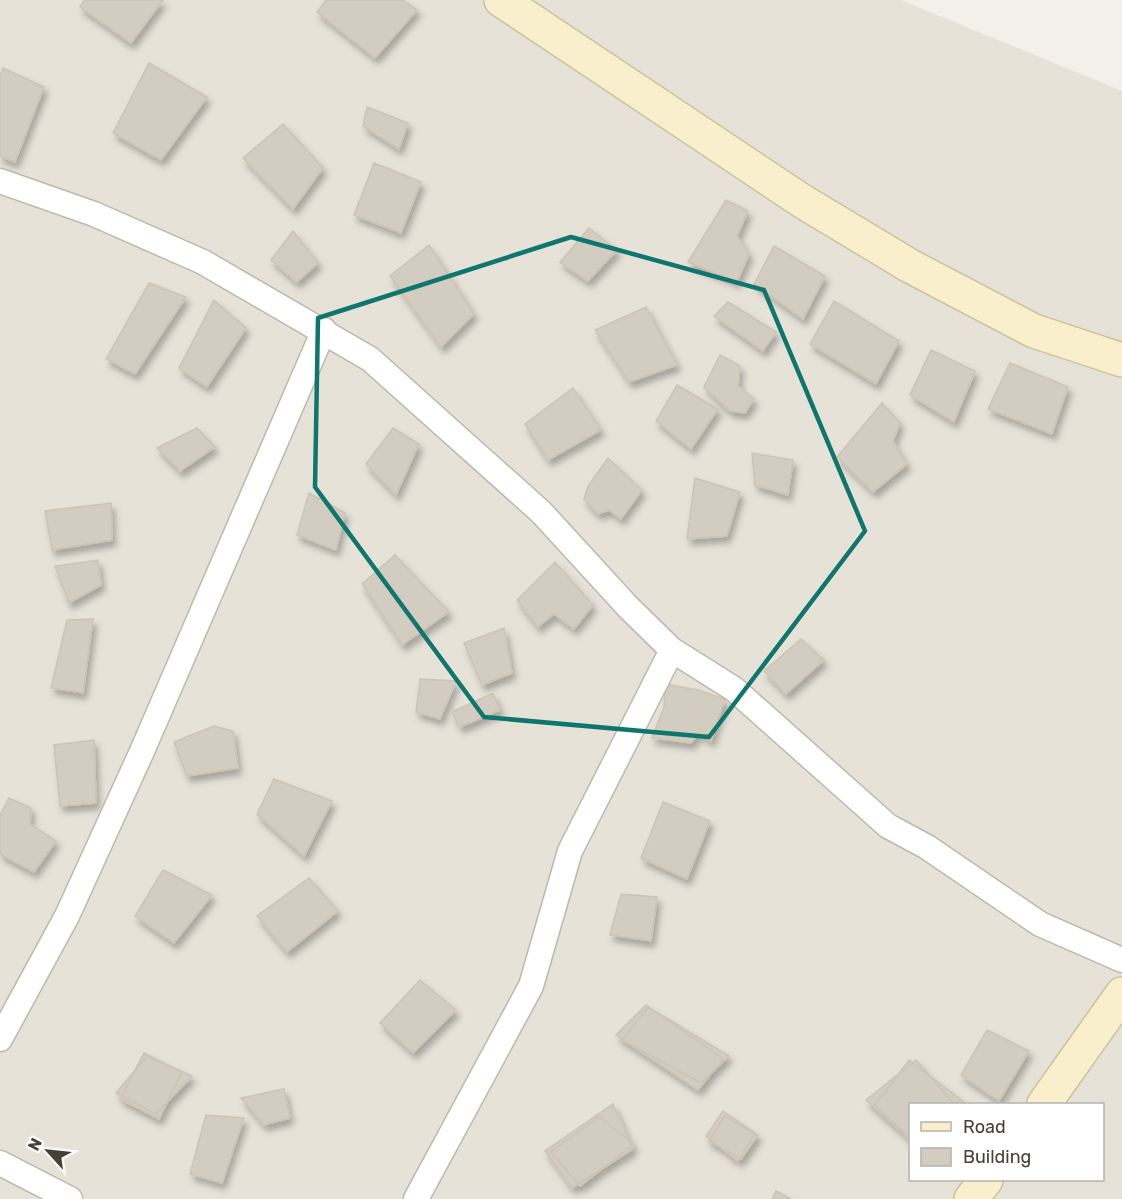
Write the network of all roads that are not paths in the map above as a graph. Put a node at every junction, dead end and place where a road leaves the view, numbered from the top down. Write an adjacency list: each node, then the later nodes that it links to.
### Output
1 (501, 0): 4 (street)
2 (0, 181): 3 (street)
3 (324, 330): 5 (street); 8 (street)
4 (1122, 360)
5 (672, 650): 6 (street); 13 (street)
6 (1122, 960)
7 (1122, 994): 9 (street)
8 (0, 1039)
9 (1045, 1103)
10 (0, 1163): 12 (street)
11 (984, 1181): 14 (street)
12 (70, 1199)
13 (416, 1199)
14 (971, 1199)

